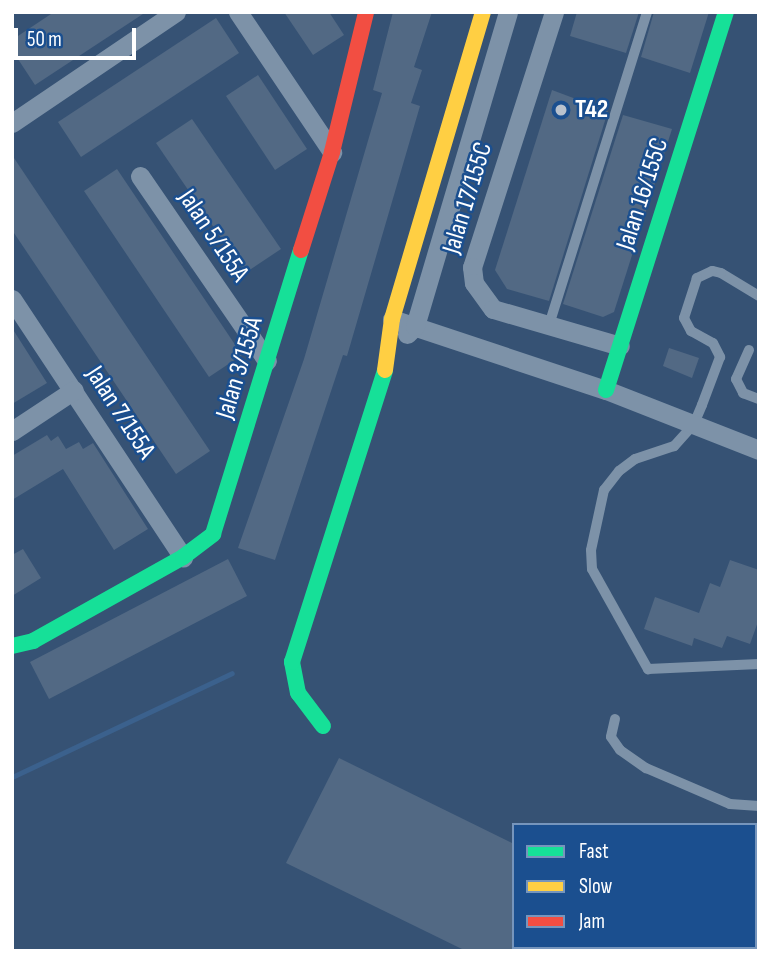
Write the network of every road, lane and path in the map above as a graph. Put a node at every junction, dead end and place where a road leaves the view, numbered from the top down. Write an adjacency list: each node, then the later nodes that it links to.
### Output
1 (176, 12): 9 (street)
2 (238, 12): 10 (street)
3 (366, 12): 10 (street, Jalan 3/155A)
4 (483, 12): 14 (street)
5 (508, 12): 16 (street)
6 (554, 12): 15 (street, Jalan 17/155C)
7 (647, 12): 15 (lane)
8 (726, 12): 17 (street, Jalan 16/155C)
9 (15, 115)
10 (332, 152): 20 (street, Jalan 3/155A)
11 (140, 176): 20 (street, Jalan 5/155A)
12 (759, 296): 24 (lane)
13 (12, 299): 21 (street, Jalan 7/155A)
14 (392, 318): 16 (street); 19 (street)
15 (549, 325): 17 (street, Jalan 17/155C)
16 (415, 326): 19 (street); 22 (street)
17 (620, 346): 22 (street, Jalan 16/155C)
18 (749, 350): 23 (lane)
19 (391, 352): 31 (street)
20 (267, 361): 27 (street, Jalan 3/155A)
21 (74, 390): 25 (street); 27 (street, Jalan 7/155A)
22 (606, 390): 24 (street)
23 (759, 399)
24 (694, 424): 26 (street); 29 (lane)
25 (12, 431)
26 (759, 450)
27 (183, 557): 28 (street, Jalan 3/155A)
28 (12, 646)
29 (759, 664)
30 (615, 719): 32 (lane)
31 (323, 726)
32 (759, 806)

